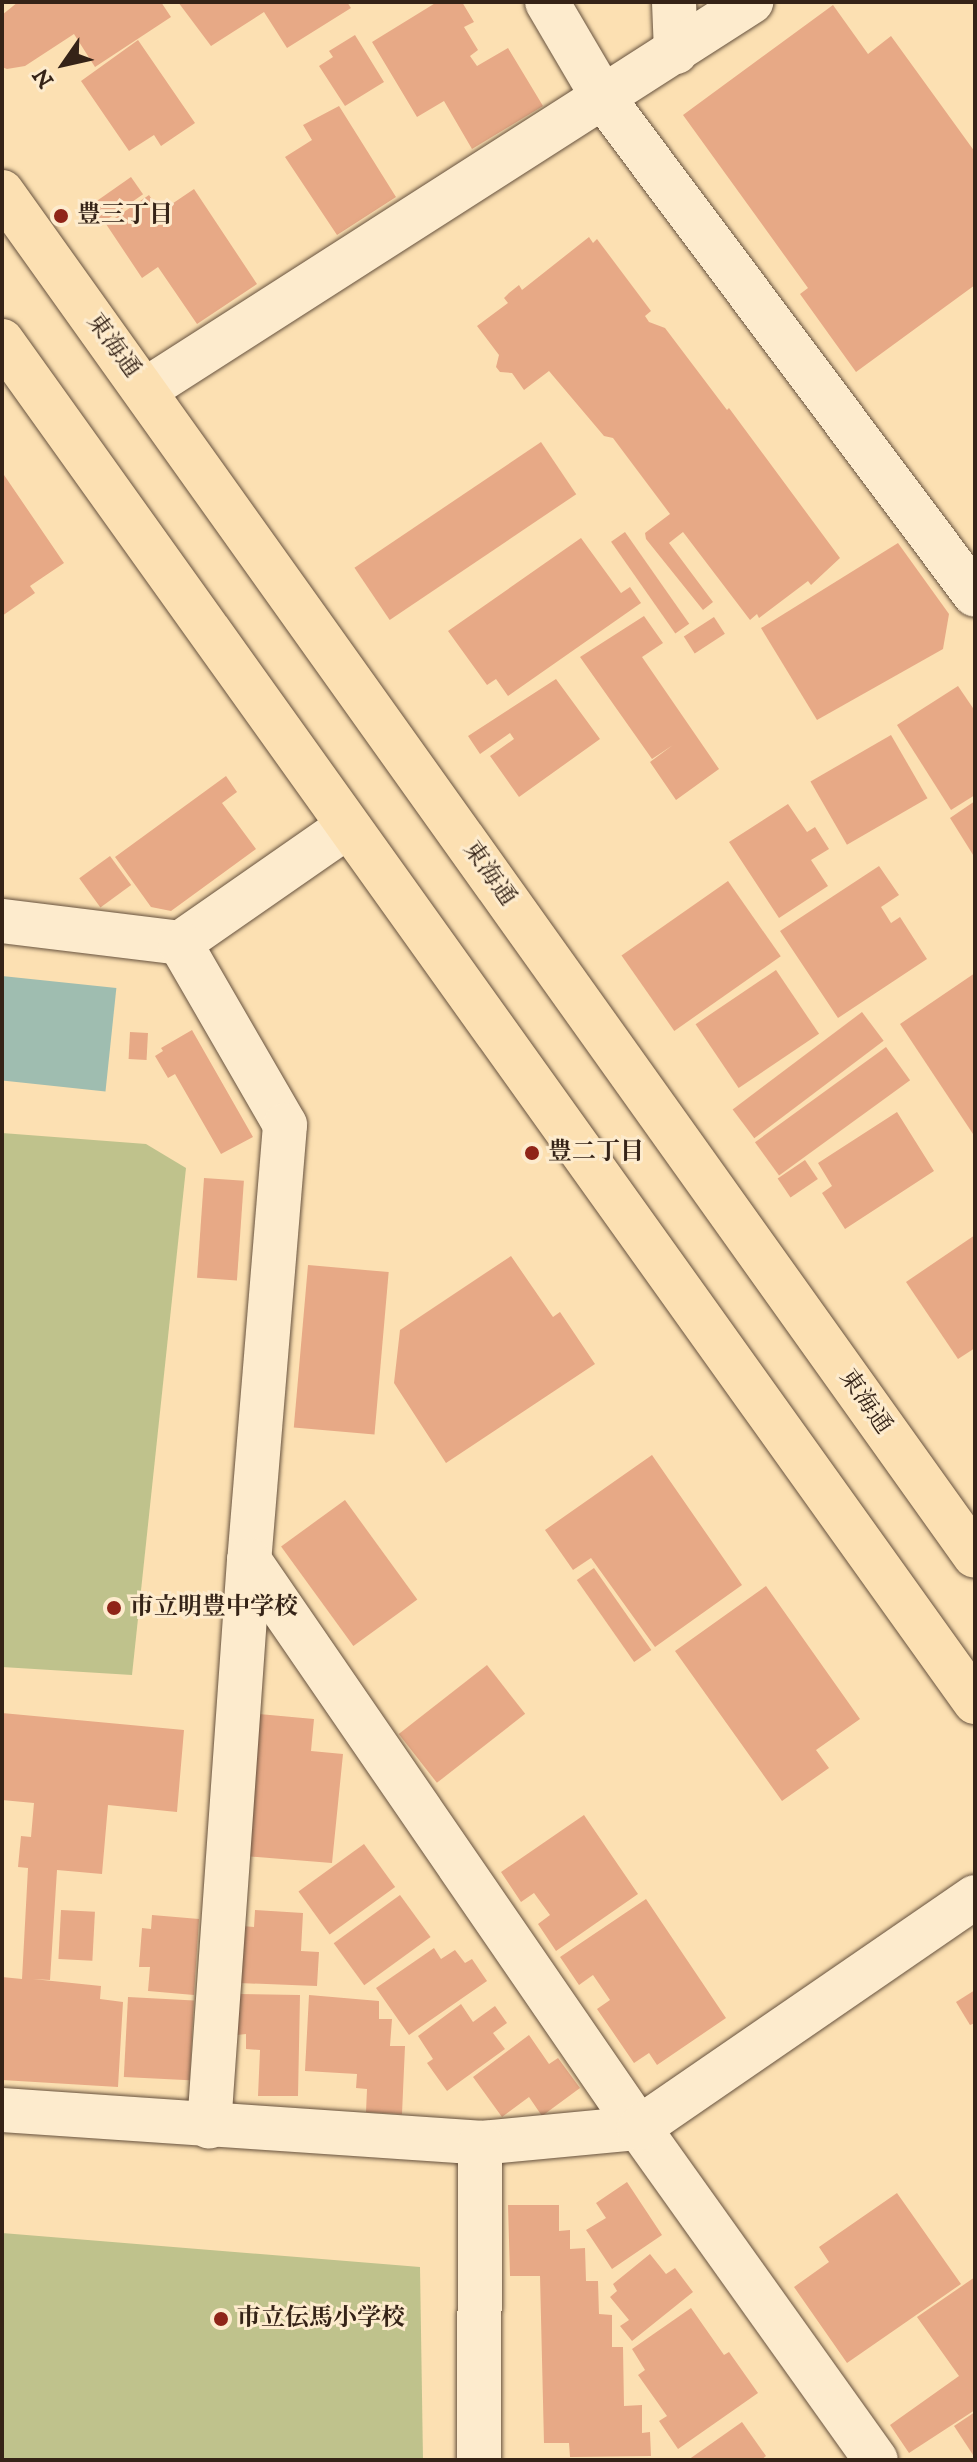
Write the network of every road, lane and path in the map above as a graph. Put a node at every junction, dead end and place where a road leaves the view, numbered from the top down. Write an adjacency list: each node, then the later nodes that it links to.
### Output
1 (547, 2): 5 (street)
2 (674, 2): 4 (street)
3 (751, 2): 4 (street)
4 (676, 52): 5 (street)
5 (604, 99): 8 (street); 9 (street)
6 (2, 192): 8 (main road, 東海通)
7 (2, 341): 10 (main road)
8 (145, 390): 13 (main road, 東海通)
9 (975, 595)
10 (347, 827): 12 (street); 15 (main road)
11 (2, 921): 12 (street)
12 (180, 943): 14 (street)
13 (975, 1556)
14 (249, 1560): 18 (street); 19 (street)
15 (975, 1702)
16 (975, 1897): 19 (street)
17 (2, 2110): 18 (street)
18 (209, 2127): 20 (street)
19 (639, 2128): 20 (street); 22 (street)
20 (480, 2143): 21 (street)
21 (479, 2460)
22 (876, 2460)

